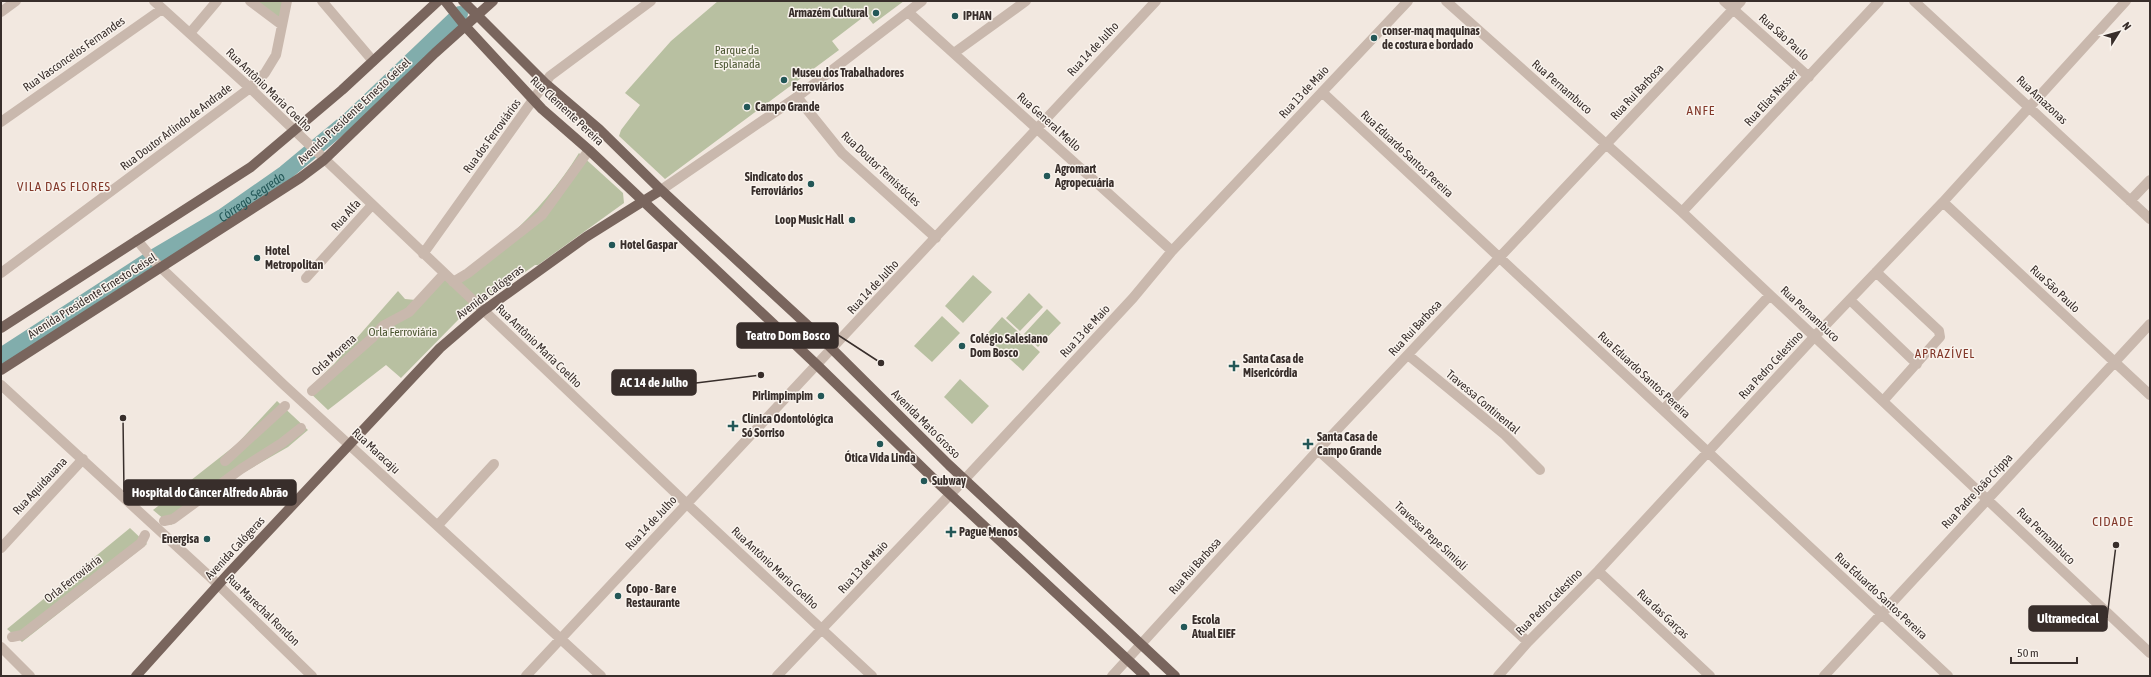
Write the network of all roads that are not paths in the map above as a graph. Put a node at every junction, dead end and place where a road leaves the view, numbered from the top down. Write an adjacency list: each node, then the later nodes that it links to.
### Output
1 (16, 1): 23 (street)
2 (154, 1): 21 (street, Rua Antônio Maria Coelho)
3 (217, 1): 28 (street)
4 (250, 1): 26 (street)
5 (287, 1): 26 (street, Rua Doutor Arlindo de Andrade)
6 (322, 1): 30 (street)
7 (493, 1): 25 (main road, Avenida Presidente Ernesto Geisel)
8 (651, 1): 32 (street, Rua dos Ferroviários)
9 (922, 1): 24 (street, Avenida Calógeras)
10 (1026, 1): 29 (street)
11 (1156, 1): 39 (street, Rua 14 de Julho)
12 (1408, 1): 34 (street, Rua 13 de Maio)
13 (1446, 1): 41 (street, Rua Pernambuco)
14 (1724, 1): 22 (street, Rua São Paulo)
15 (1741, 1): 22 (street, Rua Rui Barbosa)
16 (1879, 1): 31 (street, Rua Elias Nasser)
17 (1914, 1): 37 (street, Rua Amazonas)
18 (2126, 1): 37 (street, Rua Pedro Celestino)
19 (443, 2): 27 (main road, Rua Clemente Pereira); 30 (main road, Avenida Presidente Ernesto Geisel)
20 (466, 4): 25 (main road, Rua Clemente Pereira)
21 (162, 9): 28 (street, Rua Antônio Maria Coelho); 38 (street, Rua Vasconcelos Fernandes)
22 (1733, 9): 31 (street, Rua São Paulo); 41 (street, Rua Rui Barbosa)
23 (1, 12)
24 (908, 12): 29 (street, Rua General Mello); 35 (street, Avenida Calógeras)
25 (477, 16): 27 (main road, Avenida Presidente Ernesto Geisel); 32 (main road, Rua Clemente Pereira)
26 (282, 25): 33 (street, Rua Doutor Arlindo de Andrade)
27 (465, 26): 36 (main road, Rua Clemente Pereira); 43 (main road, Avenida Presidente Ernesto Geisel)
28 (190, 33): 33 (street, Rua Antônio Maria Coelho)
29 (954, 53): 39 (street, Rua General Mello)
30 (373, 61): 40 (main road, Avenida Presidente Ernesto Geisel)
31 (1808, 77): 50 (street, Rua Elias Nasser)
32 (545, 83): 36 (street, Rua dos Ferroviários); 45 (main road, Rua Clemente Pereira)
33 (250, 88): 40 (street, Rua Antônio Maria Coelho); 58 (street, Rua Doutor Arlindo de Andrade)
34 (1322, 92): 54 (street, Rua 13 de Maio); 56 (street, Rua Eduardo Santos Pereira)
35 (796, 97): 45 (street, Avenida Calógeras); 52 (street, Rua Doutor Temistócles)
36 (534, 100): 42 (main road, Rua Clemente Pereira); 55 (street, Rua dos Ferroviários)
37 (2029, 106): 47 (street, Rua Amazonas); 48 (street, Rua Pedro Celestino)
38 (1, 122)
39 (1037, 129): 52 (street, Rua 14 de Julho); 54 (street, Rua General Mello)
40 (298, 135): 43 (street, Rua Antônio Maria Coelho); 53 (main road, Avenida Presidente Ernesto Geisel)
41 (1607, 144): 50 (street, Rua Pernambuco); 56 (street, Rua Rui Barbosa)
42 (589, 150): 46 (main road, Rua Clemente Pereira); 62 (street)
43 (324, 160): 49 (street, Rua Antônio Maria Coelho); 57 (main road, Avenida Presidente Ernesto Geisel)
44 (2150, 180): 47 (street)
45 (660, 190): 46 (main road, Avenida Calógeras); 69 (main road, Avenida Mato Grosso)
46 (643, 200): 65 (main road, Avenida Calógeras); 73 (main road)
47 (2130, 201): 51 (street, Rua Amazonas)
48 (1942, 202): 59 (street, Rua Pedro Celestino); 71 (street, Rua São Paulo)
49 (372, 205): 55 (street, Rua Antônio Maria Coelho); 61 (street, Rua Alfa)
50 (1682, 212): 63 (street, Rua Pernambuco)
51 (2150, 219)
52 (936, 238): 69 (street, Rua 14 de Julho)
53 (140, 243): 57 (street, Rua Maracaju); 67 (main road, Avenida Presidente Ernesto Geisel)
54 (1172, 251): 89 (street, Rua 13 de Maio)
55 (423, 254): 60 (street, Rua Antônio Maria Coelho)
56 (1499, 257): 70 (street, Rua Rui Barbosa); 80 (street, Rua Eduardo Santos Pereira)
57 (159, 266): 74 (main road, Avenida Presidente Ernesto Geisel); 82 (street, Rua Maracaju)
58 (1, 272)
59 (1876, 272): 64 (street, Rua Pedro Celestino); 72 (street)
60 (444, 274): 62 (street, Rua Antônio Maria Coelho); 76 (street, Orla Morena)
61 (306, 278)
62 (453, 282): 65 (street, Rua Antônio Maria Coelho)
63 (1770, 295): 68 (street, Rua Pernambuco); 80 (street)
64 (1850, 300): 68 (street, Rua Pedro Celestino); 72 (street)
65 (483, 311): 82 (main road, Avenida Calógeras); 92 (street, Rua Antônio Maria Coelho)
66 (2150, 324): 71 (street, Rua Padre João Crippa)
67 (1, 328)
68 (1815, 336): 78 (street, Rua Pernambuco); 84 (street, Rua Pedro Celestino)
69 (833, 349): 73 (street, Rua 14 de Julho); 89 (main road, Avenida Mato Grosso)
70 (1408, 355): 83 (street, Rua Rui Barbosa); 88 (street, Travessa Continental)
71 (2114, 362): 77 (street, Rua São Paulo); 91 (street, Rua Padre João Crippa)
72 (1917, 364): 78 (street)
73 (817, 365): 90 (main road); 92 (street, Rua 14 de Julho)
74 (1, 370)
75 (1, 385): 85 (street, Rua Marechal Rondon)
76 (312, 392)
77 (2150, 396)
78 (1883, 401): 91 (street, Rua Pernambuco)
79 (285, 406): 86 (street)
80 (1663, 410): 84 (street, Rua Eduardo Santos Pereira)
81 (301, 428): 93 (street)
82 (350, 445): 94 (street, Rua Maracaju); 98 (main road, Avenida Calógeras)
83 (1318, 450): 103 (street, Travessa Pepe Simioli); 104 (street, Rua Rui Barbosa)
84 (1708, 452): 97 (street, Rua Pedro Celestino); 99 (street, Rua Eduardo Santos Pereira)
85 (82, 460): 96 (street, Rua Aquidauana); 98 (street, Rua Marechal Rondon)
86 (225, 461)
87 (494, 464): 94 (street)
88 (1540, 470)
89 (964, 480): 90 (street, Rua 13 de Maio); 104 (main road, Avenida Mato Grosso)
90 (950, 494): 100 (street, Rua 13 de Maio); 107 (main road)
91 (1988, 498): 99 (street, Rua Padre João Crippa); 106 (street, Rua Pernambuco)
92 (687, 504): 100 (street, Rua Antônio Maria Coelho); 102 (street, Rua 14 de Julho)
93 (164, 521)
94 (438, 525): 102 (street, Rua Maracaju)
95 (145, 535): 101 (street, Orla Ferroviária)
96 (1, 548)
97 (1598, 571): 103 (street, Rua Pedro Celestino); 119 (street, Rua das Garças)
98 (218, 586): 109 (main road, Avenida Calógeras); 110 (street, Rua Marechal Rondon)
99 (1881, 614): 120 (street, Rua Padre João Crippa); 121 (street, Rua Eduardo Santos Pereira)
100 (822, 630): 113 (street, Rua 13 de Maio); 114 (street, Rua Antônio Maria Coelho)
101 (12, 637)
102 (560, 639): 111 (street, Rua 14 de Julho); 112 (street, Rua Maracaju)
103 (1528, 642): 118 (street, Rua Pedro Celestino)
104 (1141, 645): 107 (street, Rua Rui Barbosa); 117 (main road, Avenida Mato Grosso)
105 (1, 647): 108 (street)
106 (2150, 652)
107 (1127, 660): 115 (street, Rua Rui Barbosa); 116 (main road)
108 (30, 676)
109 (136, 676)
110 (312, 676)
111 (526, 676)
112 (601, 676)
113 (777, 676)
114 (872, 676)
115 (1112, 676)
116 (1145, 676)
117 (1175, 676)
118 (1498, 676)
119 (1710, 676)
120 (1824, 676)
121 (1948, 676)

